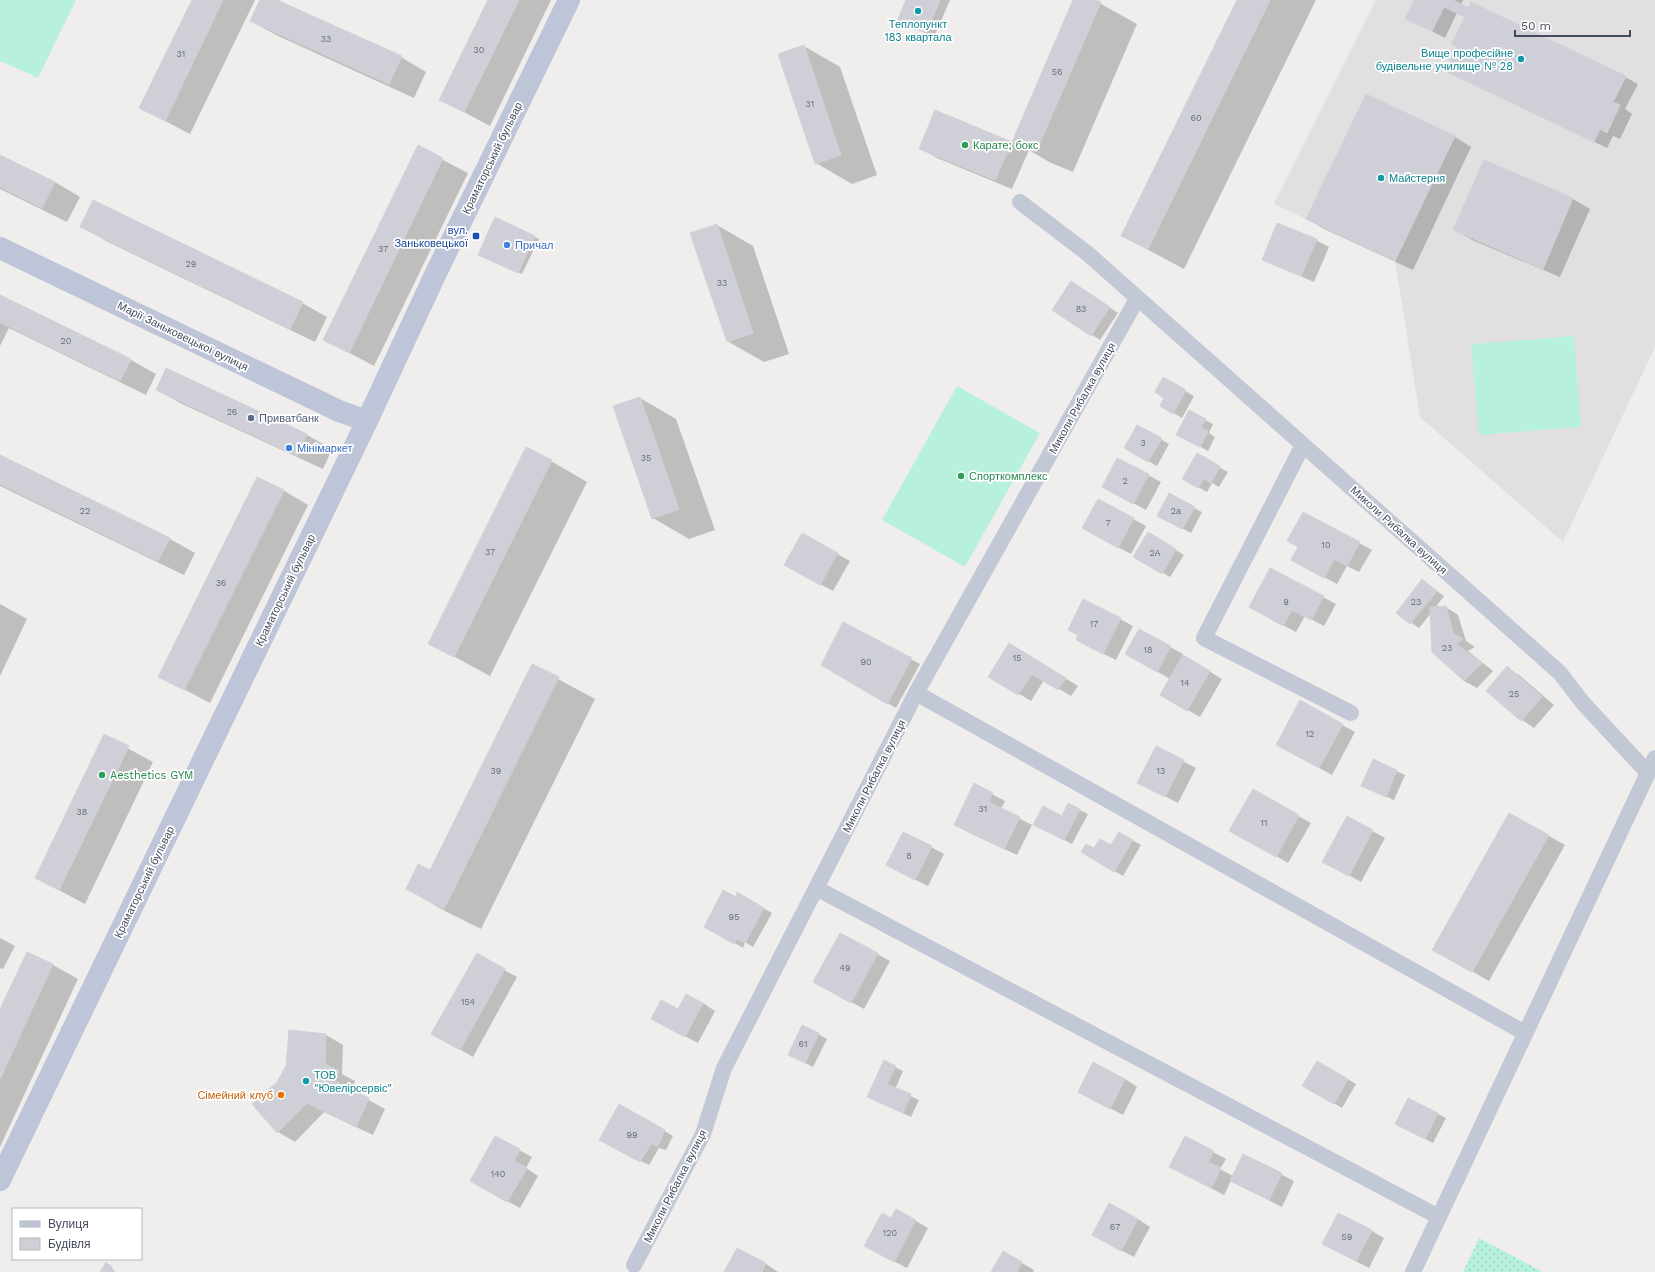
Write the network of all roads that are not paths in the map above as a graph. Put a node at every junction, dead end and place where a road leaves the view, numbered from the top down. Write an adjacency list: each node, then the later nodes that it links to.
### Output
1 (569, 0): 5 (street, Краматорський бульвар)
2 (1020, 202): 4 (street, Миколи Рибалка вулиця)
3 (0, 248): 5 (street, Марії Заньковецької вулиця)
4 (1137, 299): 6 (street, Миколи Рибалка вулиця); 7 (street, Миколи Рибалка вулиця)
5 (367, 421): 13 (street, Краматорський бульвар)
6 (1304, 445): 8 (street); 10 (street, Миколи Рибалка вулиця)
7 (916, 693): 11 (street, Миколи Рибалка вулиця); 12 (street)
8 (1351, 713)
9 (1655, 758): 10 (street)
10 (1648, 773): 12 (street)
11 (816, 888): 14 (street); 15 (street, Миколи Рибалка вулиця)
12 (1525, 1034): 14 (street)
13 (0, 1180)
14 (1438, 1217): 16 (street)
15 (634, 1265)
16 (1413, 1272)

